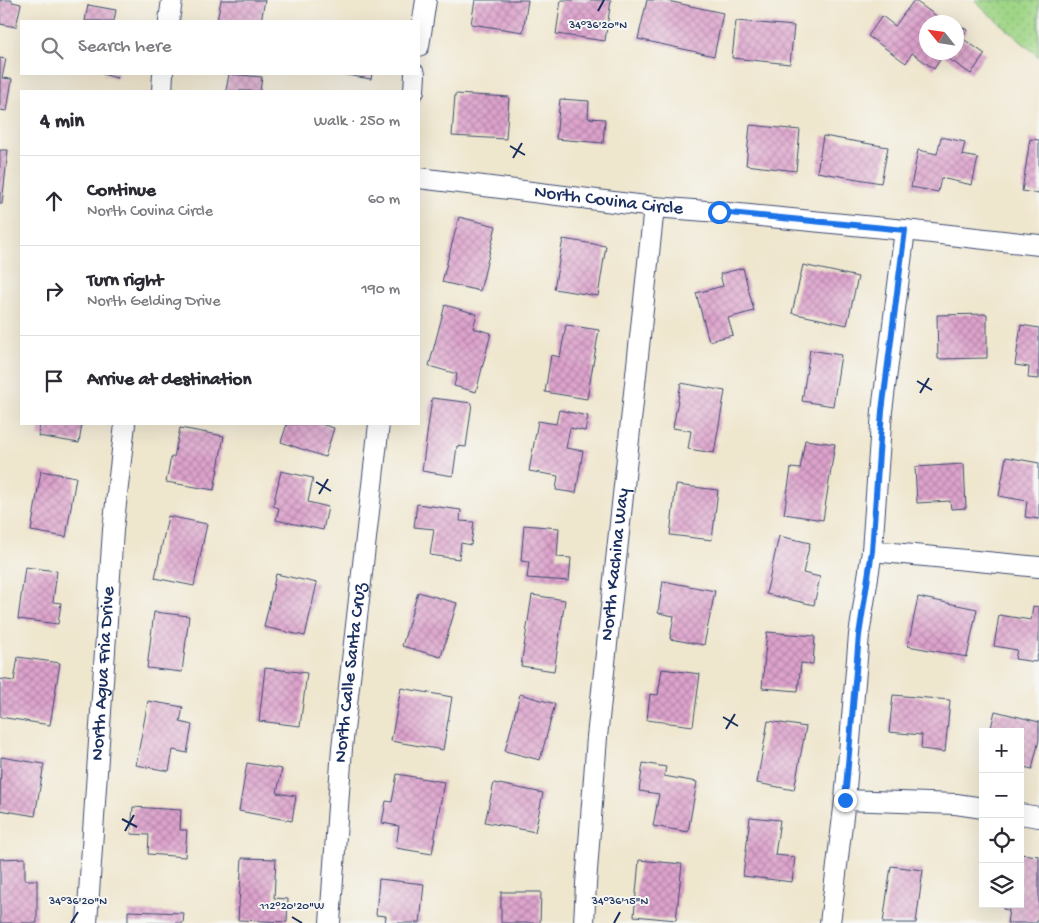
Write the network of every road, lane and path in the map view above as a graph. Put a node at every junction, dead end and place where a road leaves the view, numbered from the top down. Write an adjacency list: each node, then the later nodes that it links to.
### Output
1 (172, 0): 3 (street)
2 (426, 0): 4 (street)
3 (169, 20)
4 (420, 39)
5 (163, 75): 7 (street)
6 (415, 75): 8 (street)
7 (162, 90)
8 (414, 90)
9 (420, 178): 10 (street, North Covina Circle)
10 (654, 207): 11 (street, North Covina Circle); 23 (street, North Kachina Way)
11 (905, 230): 12 (street, North Covina Circle); 15 (street)
12 (1039, 245)
13 (125, 425): 21 (street, North Agua Fria Drive)
14 (379, 425): 22 (street, North Calle Santa Cruz)
15 (872, 551): 16 (street); 17 (street)
16 (1039, 567)
17 (845, 800): 18 (street); 24 (street)
18 (979, 807)
19 (1024, 815): 20 (street)
20 (1039, 817)
21 (87, 923)
22 (330, 923)
23 (584, 923)
24 (830, 923)

